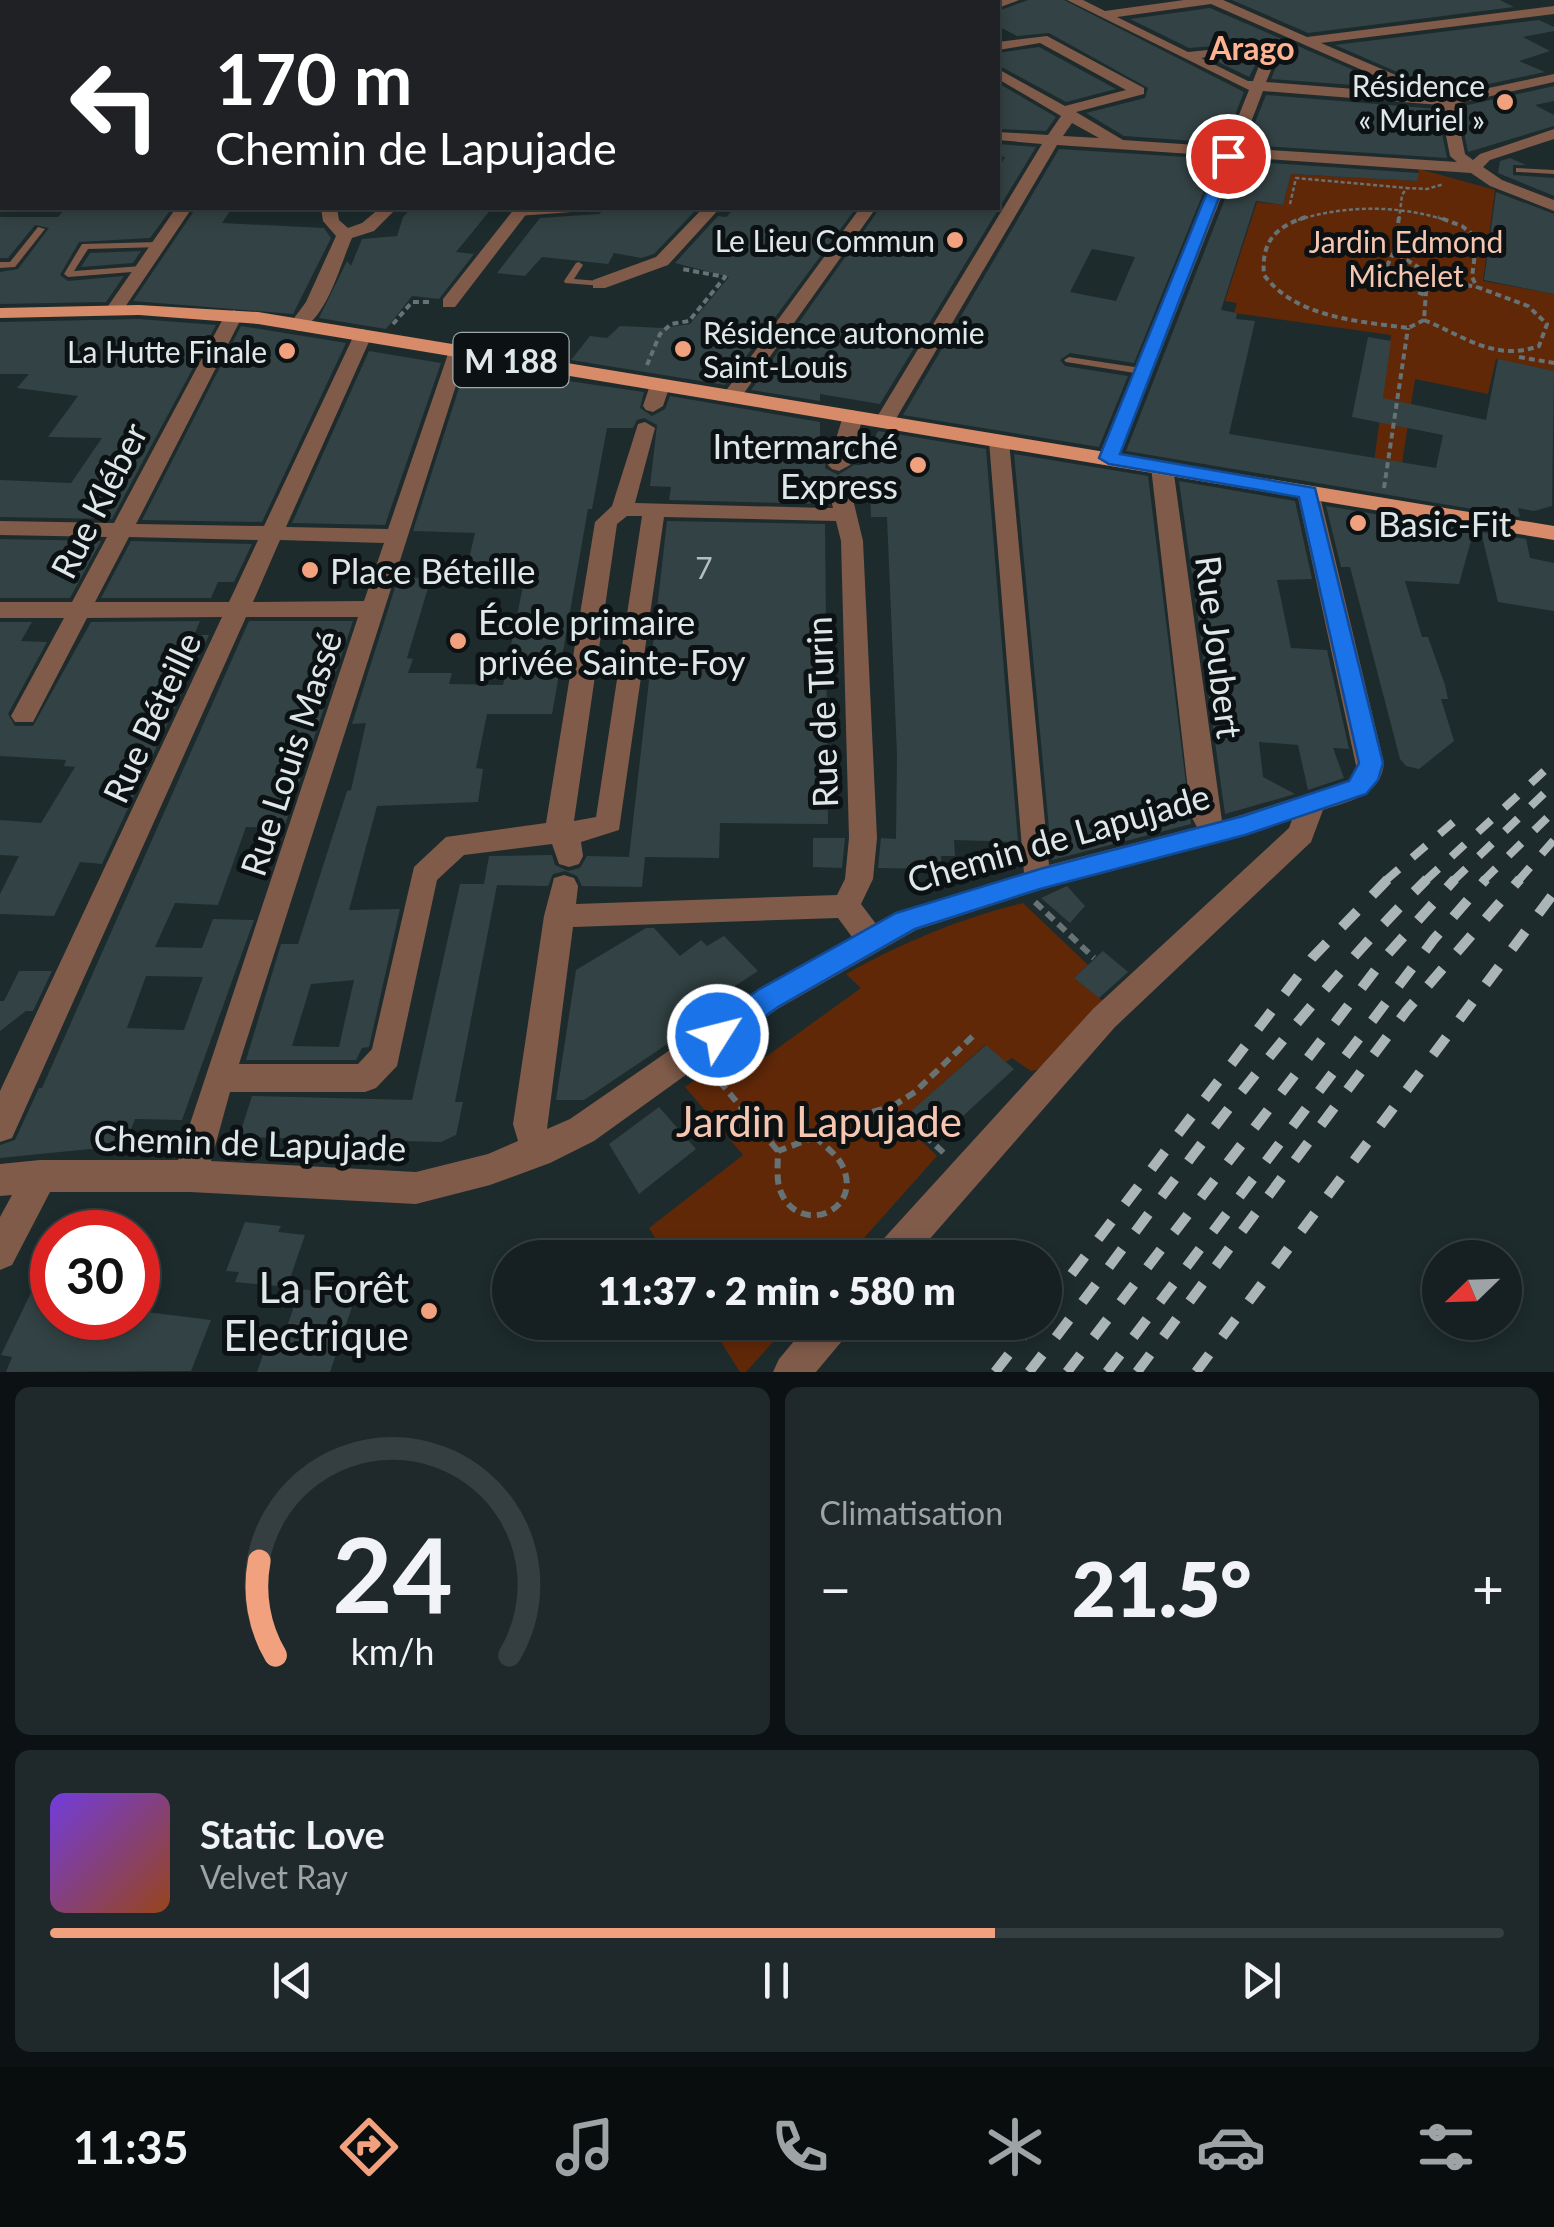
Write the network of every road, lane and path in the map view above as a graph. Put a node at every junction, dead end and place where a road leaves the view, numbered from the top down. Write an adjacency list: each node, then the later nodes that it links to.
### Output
1 (1073, 0): 4 (street)
2 (1212, 0): 4 (street); 5 (street)
3 (1554, 10): 5 (street)
4 (1104, 15): 8 (street)
5 (1305, 41): 13 (street)
6 (1000, 46): 14 (street)
7 (1232, 50): 8 (street)
8 (1186, 56): 12 (street)
9 (1266, 63): 12 (street)
10 (1000, 74): 14 (street)
11 (1554, 78): 13 (street)
12 (1256, 88): 13 (street); 19 (street)
13 (1439, 99): 20 (street)
14 (1069, 114): 17 (street); 18 (street)
15 (1554, 134): 20 (street)
16 (1000, 136): 17 (street)
17 (1051, 142): 18 (street); 63 (street)
18 (1125, 147): 19 (street)
19 (1228, 153): 20 (street); 58 (street)
20 (1473, 168): 23 (path); 25 (street)
21 (1519, 170): 22 (lane)
22 (1553, 172)
23 (1407, 188): 24 (path); 33 (path)
24 (1290, 204)
25 (1554, 206)
26 (183, 210): 36 (street)
27 (329, 210): 35 (street)
28 (387, 210): 35 (street)
29 (546, 210): 32 (lane)
30 (710, 210): 38 (street)
31 (867, 210): 60 (street)
32 (520, 211): 46 (street)
33 (1398, 212): 37 (path); 44 (path); 52 (path)
34 (41, 229): 39 (lane)
35 (345, 236): 51 (street)
36 (159, 245): 41 (street); 41 (lane)
37 (1394, 252): 42 (path); 45 (path)
38 (662, 261): 43 (street); 59 (path)
39 (0, 265)
40 (579, 265): 43 (lane)
41 (142, 270): 47 (street)
42 (1427, 278): 44 (path); 45 (path)
43 (599, 284)
44 (1476, 287): 55 (path)
45 (1427, 296): 50 (path)
46 (449, 303): 53 (path)
47 (115, 310): 48 (main road, M 188); 49 (main road, M 188)
48 (0, 313)
49 (234, 316): 51 (main road, M 188); 74 (street, Rue Kléber)
50 (1424, 320): 52 (path); 55 (path)
51 (298, 325): 53 (main road, M 188)
52 (1408, 328): 70 (path)
53 (372, 336): 54 (main road, M 188); 75 (street, Rue Béteille)
54 (458, 352): 59 (main road, M 188); 77 (street, Rue Louis Massé)
55 (1512, 355): 57 (path)
56 (1069, 360): 58 (lane)
57 (1554, 364)
58 (1142, 371): 66 (street)
59 (652, 384): 60 (main road, M 188); 61 (street)
60 (732, 396): 62 (main road, M 188)
61 (653, 406)
62 (853, 416): 63 (main road, M 188); 67 (street)
63 (884, 422): 65 (main road, M 188)
64 (645, 428): 71 (street)
65 (999, 441): 66 (main road, M 188); 86 (street)
66 (1109, 458): 68 (main road, M 188)
67 (839, 466)
68 (1162, 467): 69 (main road, M 188); 84 (street, Rue Joubert)
69 (1308, 492): 70 (main road, M 188); 83 (street, Chemin de Lapujade)
70 (1384, 505): 76 (main road, M 188)
71 (622, 510): 72 (street); 85 (street)
72 (654, 510): 85 (street); 87 (street, Rue de Turin)
73 (0, 528): 74 (street)
74 (120, 530): 75 (street); 80 (street, Rue Kléber)
75 (273, 531): 77 (street); 81 (street, Rue Béteille)
76 (1554, 533)
77 (398, 536): 78 (street, Rue Louis Massé)
78 (375, 609): 81 (street); 92 (street, Rue Louis Massé)
79 (0, 610): 80 (street)
80 (80, 610): 81 (street); 82 (street, Rue Kléber)
81 (237, 612): 94 (street, Rue Béteille)
82 (24, 716)
83 (1312, 803): 84 (street, Chemin de Lapujade); 98 (street)
84 (1215, 833): 86 (street, Chemin de Lapujade)
85 (564, 844): 92 (street)
86 (1028, 882): 88 (street, Chemin de Lapujade); 89 (path)
87 (846, 906): 88 (street); 96 (street)
88 (870, 938): 91 (street, Chemin de Lapujade)
89 (1094, 958)
90 (974, 1036): 93 (path)
91 (694, 1053): 96 (street, Chemin de Lapujade); 97 (path)
92 (218, 1078): 100 (street, Rue Louis Massé)
93 (893, 1106): 95 (path); 98 (path)
94 (0, 1127)
95 (815, 1137): 97 (path); 97 (path)
96 (538, 1152): 100 (street, Chemin de Lapujade)
97 (778, 1152)
98 (964, 1172): 102 (street)
99 (40, 1176): 100 (street, Chemin de Lapujade); 101 (street, Chemin de Lapujade); 103 (street)
100 (190, 1176)
101 (0, 1180)
102 (905, 1240)
103 (0, 1254)
104 (819, 1340): 105 (street)
105 (792, 1372)

